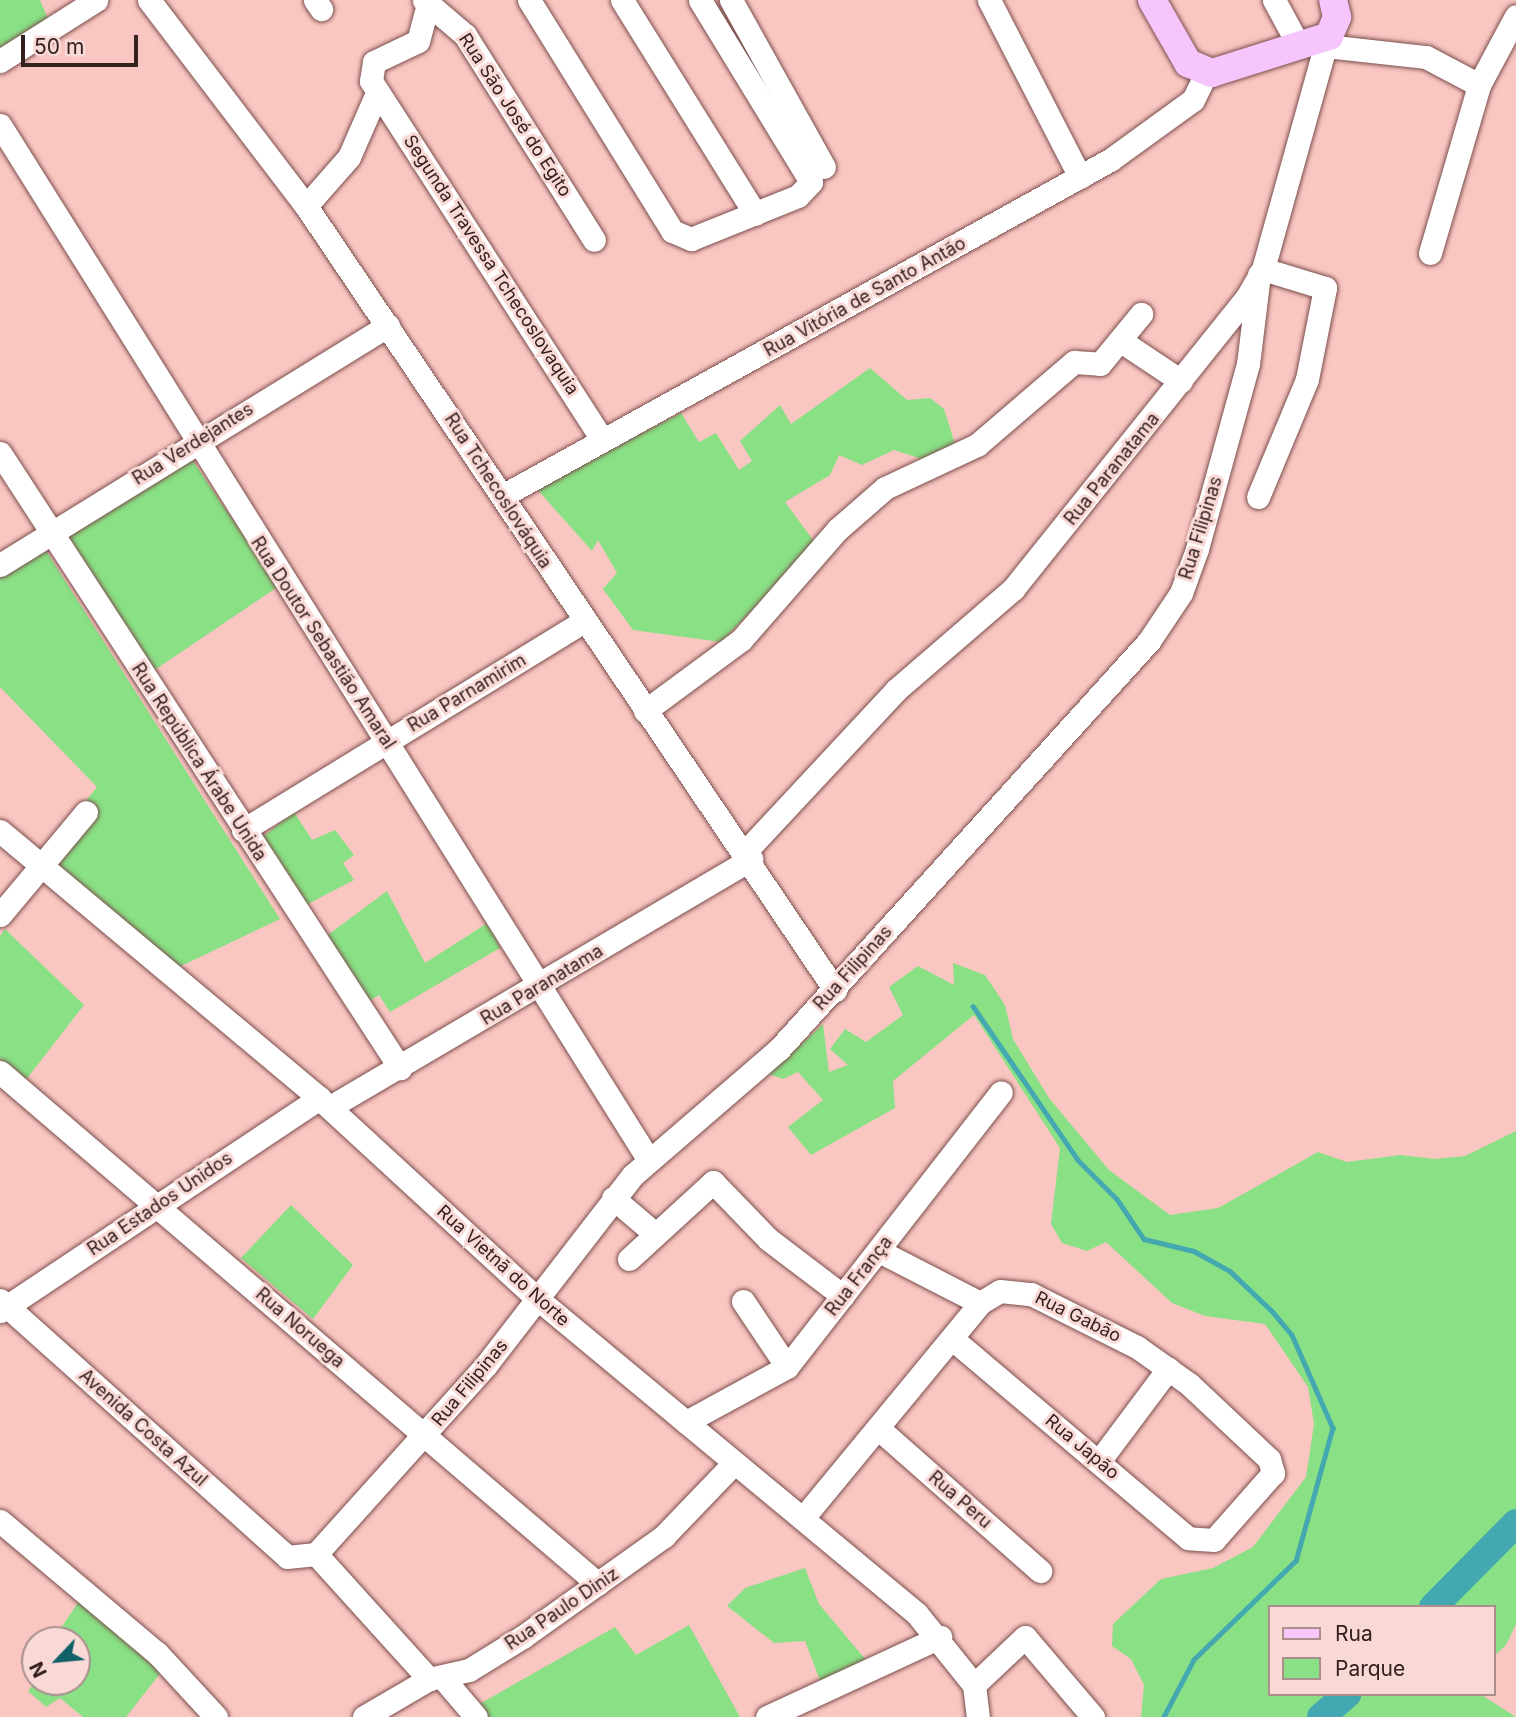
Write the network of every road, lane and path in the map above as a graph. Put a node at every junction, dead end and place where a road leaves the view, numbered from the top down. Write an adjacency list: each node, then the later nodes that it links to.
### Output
1 (96, 0): 14 (street)
2 (149, 0): 21 (street, Rua Tchecoslováquia)
3 (529, 0): 22 (street)
4 (622, 0): 22 (street)
5 (700, 0): 22 (street)
6 (731, 0): 19 (street)
7 (989, 0): 20 (street)
8 (1152, 0): 15 (main road)
9 (1274, 0): 13 (street)
10 (1333, 0): 13 (main road, Rua Paranatama)
11 (426, 2): 17 (street); 23 (street, Rua São José do Egito)
12 (1516, 16): 16 (street)
13 (1318, 43): 15 (main road); 16 (street); 25 (street, Rua Paranatama)
14 (0, 61)
15 (1206, 73): 20 (street, Rua Vitória de Santo Antão)
16 (1479, 85): 24 (street)
17 (377, 93): 21 (street); 30 (street, Segunda Travessa Tchecoslovaquia)
18 (0, 125): 31 (street, Rua Doutor Sebastião Amaral)
19 (824, 167)
20 (1080, 177): 30 (street, Rua Vitória de Santo Antão)
21 (306, 205): 27 (street, Rua Tchecoslováquia)
22 (755, 214)
23 (594, 240)
24 (1430, 253)
25 (1261, 272): 29 (street, Rua Paranatama); 34 (street); 47 (street, Rua Filipinas)
26 (1141, 314): 28 (street)
27 (388, 325): 31 (street, Rua Verdejantes); 33 (street, Rua Tchecoslováquia)
28 (1121, 341): 29 (street); 38 (street)
29 (1181, 381): 43 (street, Rua Paranatama)
30 (602, 439): 33 (street, Rua Vitória de Santo Antão)
31 (195, 442): 35 (street, Rua Verdejantes); 39 (street, Rua Doutor Sebastião Amaral)
32 (0, 453): 35 (street, Rua República Árabe Unida)
33 (502, 496): 37 (street, Rua Tchecoslováquia)
34 (1258, 498)
35 (50, 534): 36 (street, Rua Verdejantes); 41 (street, Rua República Árabe Unida)
36 (0, 565)
37 (584, 621): 38 (street, Rua Tchecoslováquia); 39 (street, Rua Parnamirim)
38 (645, 711): 43 (street, Rua Tchecoslováquia)
39 (387, 742): 41 (street, Rua Parnamirim); 46 (street, Rua Doutor Sebastião Amaral)
40 (86, 812): 44 (street)
41 (243, 830): 48 (street, Rua República Árabe Unida)
42 (0, 831): 44 (street, Rua Vietnã do Norte)
43 (749, 855): 46 (street, Rua Paranatama); 47 (street, Rua Tchecoslováquia)
44 (41, 865): 45 (street); 51 (street, Rua Vietnã do Norte)
45 (0, 915)
46 (540, 986): 48 (street, Rua Paranatama); 52 (street, Rua Doutor Sebastião Amaral)
47 (835, 990): 52 (street, Rua Filipinas)
48 (400, 1068): 51 (street, Rua Paranatama)
49 (0, 1072): 54 (street, Rua Noruega)
50 (1001, 1093): 56 (street, Rua França)
51 (324, 1103): 54 (street, Rua Estados Unidos); 59 (street, Rua Vietnã do Norte)
52 (648, 1159): 53 (street, Rua Filipinas)
53 (613, 1198): 55 (street); 59 (street, Rua Filipinas)
54 (158, 1205): 62 (street, Rua Estados Unidos); 68 (street, Rua Noruega)
55 (653, 1232): 57 (street); 58 (street)
56 (879, 1251): 58 (street, Rua França); 61 (street)
57 (629, 1259)
58 (843, 1296): 64 (street, Rua França)
59 (539, 1300): 66 (street, Rua Vietnã do Norte); 68 (street, Rua Filipinas)
60 (743, 1301): 64 (street)
61 (979, 1303): 63 (street); 65 (street, Rua Gabão)
62 (2, 1306): 74 (street, Avenida Costa Azul)
63 (954, 1340): 67 (street); 69 (street, Rua Japão)
64 (787, 1367): 66 (street, Rua França)
65 (1168, 1369): 69 (street); 73 (street, Rua Gabão)
66 (686, 1422): 70 (street, Rua Vietnã do Norte)
67 (879, 1429): 71 (street); 75 (street, Rua Peru)
68 (425, 1438): 74 (street, Rua Filipinas); 76 (street, Rua Noruega)
69 (1100, 1460): 73 (street, Rua Japão)
70 (734, 1463): 71 (street, Rua Vietnã do Norte); 76 (street, Rua Paulo Diniz)
71 (803, 1518): 77 (street, Rua Vietnã do Norte)
72 (0, 1521): 80 (street)
73 (1214, 1540)
74 (316, 1554): 78 (street)
75 (1040, 1571)
76 (598, 1584): 78 (street, Rua Paulo Diniz)
77 (940, 1637): 79 (street, Rua Vietnã do Norte); 83 (street)
78 (436, 1678): 81 (street, Rua Paulo Diniz); 82 (street)
79 (974, 1685): 84 (street, Rua Vietnã do Norte); 85 (street)
80 (216, 1717)
81 (364, 1717)
82 (476, 1717)
83 (767, 1717)
84 (978, 1717)
85 (1093, 1717)

